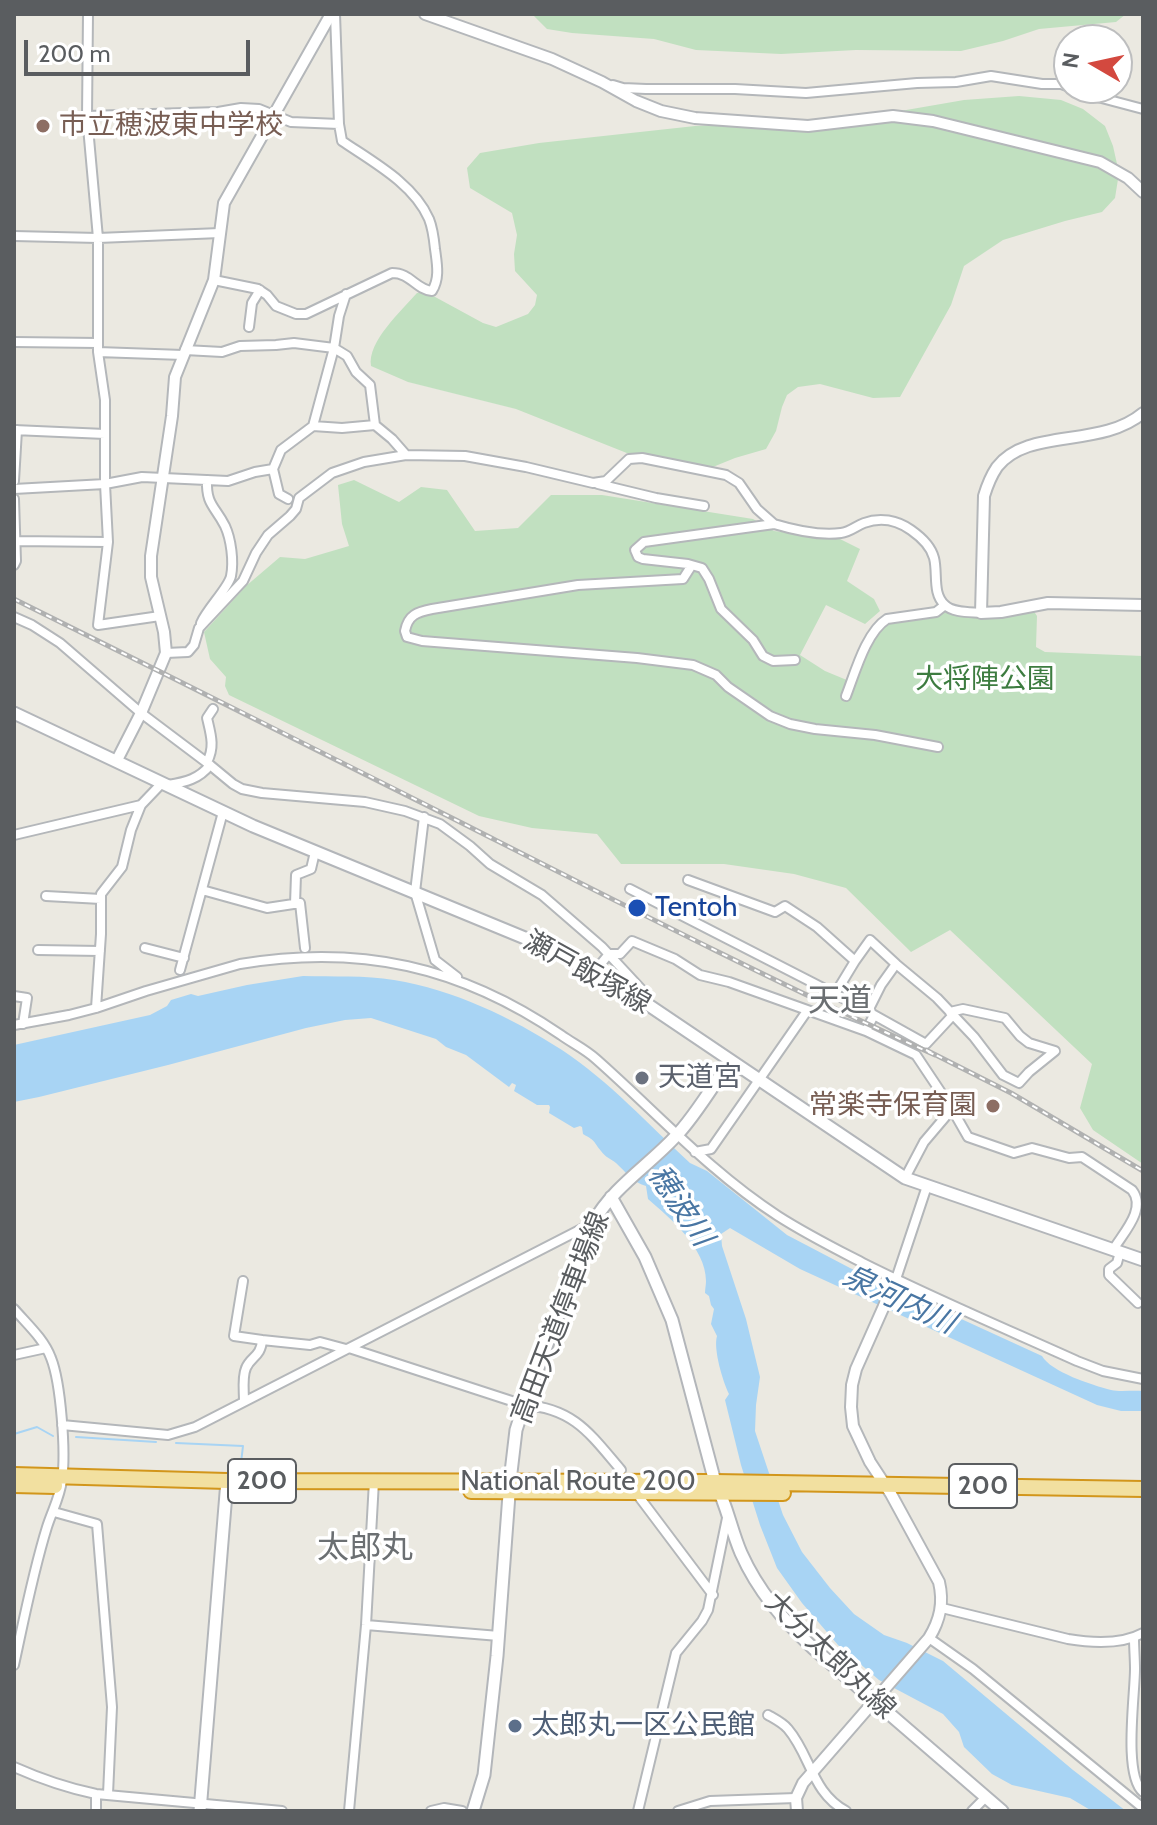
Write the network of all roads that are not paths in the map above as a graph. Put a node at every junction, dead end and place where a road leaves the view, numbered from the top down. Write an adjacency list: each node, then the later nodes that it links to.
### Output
1 (88, 14): 6 (street)
2 (333, 14): 7 (street); 8 (street)
3 (425, 14): 4 (street)
4 (602, 82): 5 (street); 9 (street)
5 (1053, 84)
6 (87, 116): 7 (street); 12 (street)
7 (274, 116): 8 (street); 10 (street)
8 (339, 124): 15 (street)
9 (1143, 192)
10 (220, 233): 12 (street); 13 (street)
11 (14, 236): 12 (street)
12 (98, 238): 18 (street)
13 (214, 280): 14 (street); 20 (street)
14 (260, 290): 15 (street); 16 (street)
15 (346, 294): 19 (street)
16 (249, 327)
17 (14, 342): 18 (street)
18 (98, 347): 20 (street); 25 (street)
19 (334, 348): 20 (street); 22 (street); 23 (street)
20 (184, 352): 28 (street)
21 (1143, 413): 44 (street)
22 (375, 425): 23 (street); 26 (street)
23 (313, 426): 27 (street)
24 (16, 430): 25 (street); 30 (street)
25 (105, 434): 32 (street)
26 (406, 455): 31 (street); 47 (street)
27 (273, 469): 29 (street); 35 (street)
28 (163, 478): 29 (street); 32 (street); 45 (street)
29 (207, 480): 47 (street)
30 (14, 481)
31 (593, 483): 36 (street); 37 (street)
32 (105, 484): 33 (street); 39 (street)
33 (14, 489)
34 (14, 499): 38 (street)
35 (288, 499)
36 (704, 506)
37 (774, 524): 40 (street); 42 (street)
38 (16, 541): 39 (street); 41 (street)
39 (108, 542): 45 (street)
40 (688, 564): 49 (street); 54 (street)
41 (14, 565)
42 (945, 605): 44 (street); 50 (street)
43 (1143, 605): 44 (street)
44 (981, 613)
45 (160, 616): 48 (street)
46 (14, 617): 53 (street)
47 (199, 628): 48 (street)
48 (166, 653): 53 (street)
49 (795, 660)
50 (846, 696)
51 (213, 709): 56 (street)
52 (14, 713): 55 (main road, 瀬戸飯塚線)
53 (141, 713): 55 (street); 56 (street)
54 (938, 747)
55 (117, 760): 57 (main road, 瀬戸飯塚線)
56 (208, 763): 57 (street); 60 (street)
57 (165, 784): 58 (street); 59 (main road, 瀬戸飯塚線)
58 (141, 805): 61 (street); 68 (street)
59 (223, 812): 62 (main road, 瀬戸飯塚線); 65 (street)
60 (424, 817): 66 (street); 74 (street)
61 (14, 835)
62 (315, 852): 66 (main road, 瀬戸飯塚線); 69 (street)
63 (688, 880): 76 (street)
64 (630, 889): 81 (street)
65 (202, 890): 69 (street); 75 (street)
66 (415, 892): 79 (main road, 瀬戸飯塚線); 80 (street)
67 (46, 896): 68 (street)
68 (101, 899): 73 (street)
69 (295, 904): 71 (street)
70 (145, 948): 75 (street)
71 (305, 948)
72 (38, 950): 73 (street)
73 (100, 951): 84 (street)
74 (609, 954): 79 (street); 83 (street); 85 (street)
75 (184, 958): 78 (street)
76 (855, 961): 77 (street); 81 (street)
77 (896, 964): 86 (street); 87 (street)
78 (180, 970)
79 (594, 972): 83 (main road, 瀬戸飯塚線)
80 (464, 983): 84 (street); 93 (street)
81 (835, 994): 86 (street)
82 (14, 996): 88 (street)
83 (644, 1002): 90 (main road, 瀬戸飯塚線)
84 (96, 1008): 88 (street)
85 (807, 1011): 89 (street); 91 (street)
86 (871, 1013): 87 (street); 89 (street)
87 (951, 1013): 87 (street)
88 (19, 1024)
89 (866, 1031): 92 (street)
90 (730, 1061): 91 (main road, 瀬戸飯塚線); 93 (main road, 高田天道停車場線)
91 (758, 1080): 94 (street); 95 (main road, 瀬戸飯塚線)
92 (952, 1109): 95 (street); 99 (street)
93 (676, 1137): 94 (street); 97 (main road, 高田天道停車場線)
94 (695, 1152): 101 (street)
95 (905, 1178): 96 (main road, 瀬戸飯塚線)
96 (927, 1186): 99 (main road, 瀬戸飯塚線); 101 (street)
97 (612, 1195): 98 (main road, 高田天道停車場線); 120 (main road, 大分太郎丸線)
98 (593, 1223): 107 (street); 111 (main road, 高田天道停車場線)
99 (1117, 1251): 100 (main road, 瀬戸飯塚線); 103 (street)
100 (1142, 1256)
101 (896, 1279): 109 (street); 121 (street)
102 (243, 1281): 105 (street)
103 (1138, 1303)
104 (14, 1309): 106 (street)
105 (262, 1340): 107 (street); 110 (street)
106 (46, 1348): 108 (street); 112 (street)
107 (348, 1348): 110 (street); 111 (street)
108 (14, 1355)
109 (1143, 1379)
110 (244, 1401): 112 (street)
111 (524, 1405): 113 (street); 119 (main road, 高田天道停車場線)
112 (62, 1425): 115 (street)
113 (621, 1470)
114 (14, 1475): 115 (highway, National Route 200 / 200)
115 (62, 1482): 116 (highway, National Route 200 / 200); 117 (highway, National Route 200 / 200); 125 (street)
116 (14, 1485)
117 (227, 1485): 118 (highway, National Route 200 / 200); 146 (main road)
118 (374, 1485): 119 (highway, National Route 200 / 200); 131 (street)
119 (510, 1486): 120 (highway, National Route 200 / 200); 133 (main road, 高田天道停車場線)
120 (723, 1488): 121 (highway, National Route 200 / 200); 126 (main road, 大分太郎丸線)
121 (888, 1489): 122 (highway, National Route 200 / 200); 123 (highway, National Route 200 / 200); 130 (street)
122 (1143, 1489)
123 (1143, 1497)
124 (640, 1498): 127 (street)
125 (54, 1512): 129 (street); 142 (street)
126 (728, 1517): 127 (street); 136 (main road, 大分太郎丸線)
127 (713, 1595): 154 (street)
128 (14, 1602): 129 (street)
129 (28, 1602): 135 (street)
130 (942, 1608): 132 (street); 134 (street)
131 (366, 1625): 133 (street); 150 (street)
132 (1138, 1635): 140 (street)
133 (499, 1636): 153 (main road, 高田天道停車場線)
134 (929, 1638): 136 (street); 147 (street)
135 (14, 1665)
136 (876, 1699): 139 (street); 143 (main road, 大分太郎丸線)
137 (768, 1715): 139 (street)
138 (14, 1767): 141 (street)
139 (811, 1772): 144 (street); 157 (street)
140 (1143, 1792)
141 (96, 1794): 142 (street); 148 (street)
142 (108, 1794): 146 (street)
143 (986, 1797): 158 (street); 159 (main road, 大分太郎丸線)
144 (796, 1798): 145 (street); 156 (street)
145 (710, 1806): 155 (street)
146 (200, 1807): 149 (street)
147 (1143, 1808)
148 (96, 1811)
149 (282, 1811)
150 (349, 1811)
151 (431, 1811): 152 (street)
152 (462, 1811)
153 (473, 1811)
154 (638, 1811)
155 (678, 1811)
156 (797, 1811)
157 (846, 1811)
158 (972, 1811)
159 (1002, 1811)

